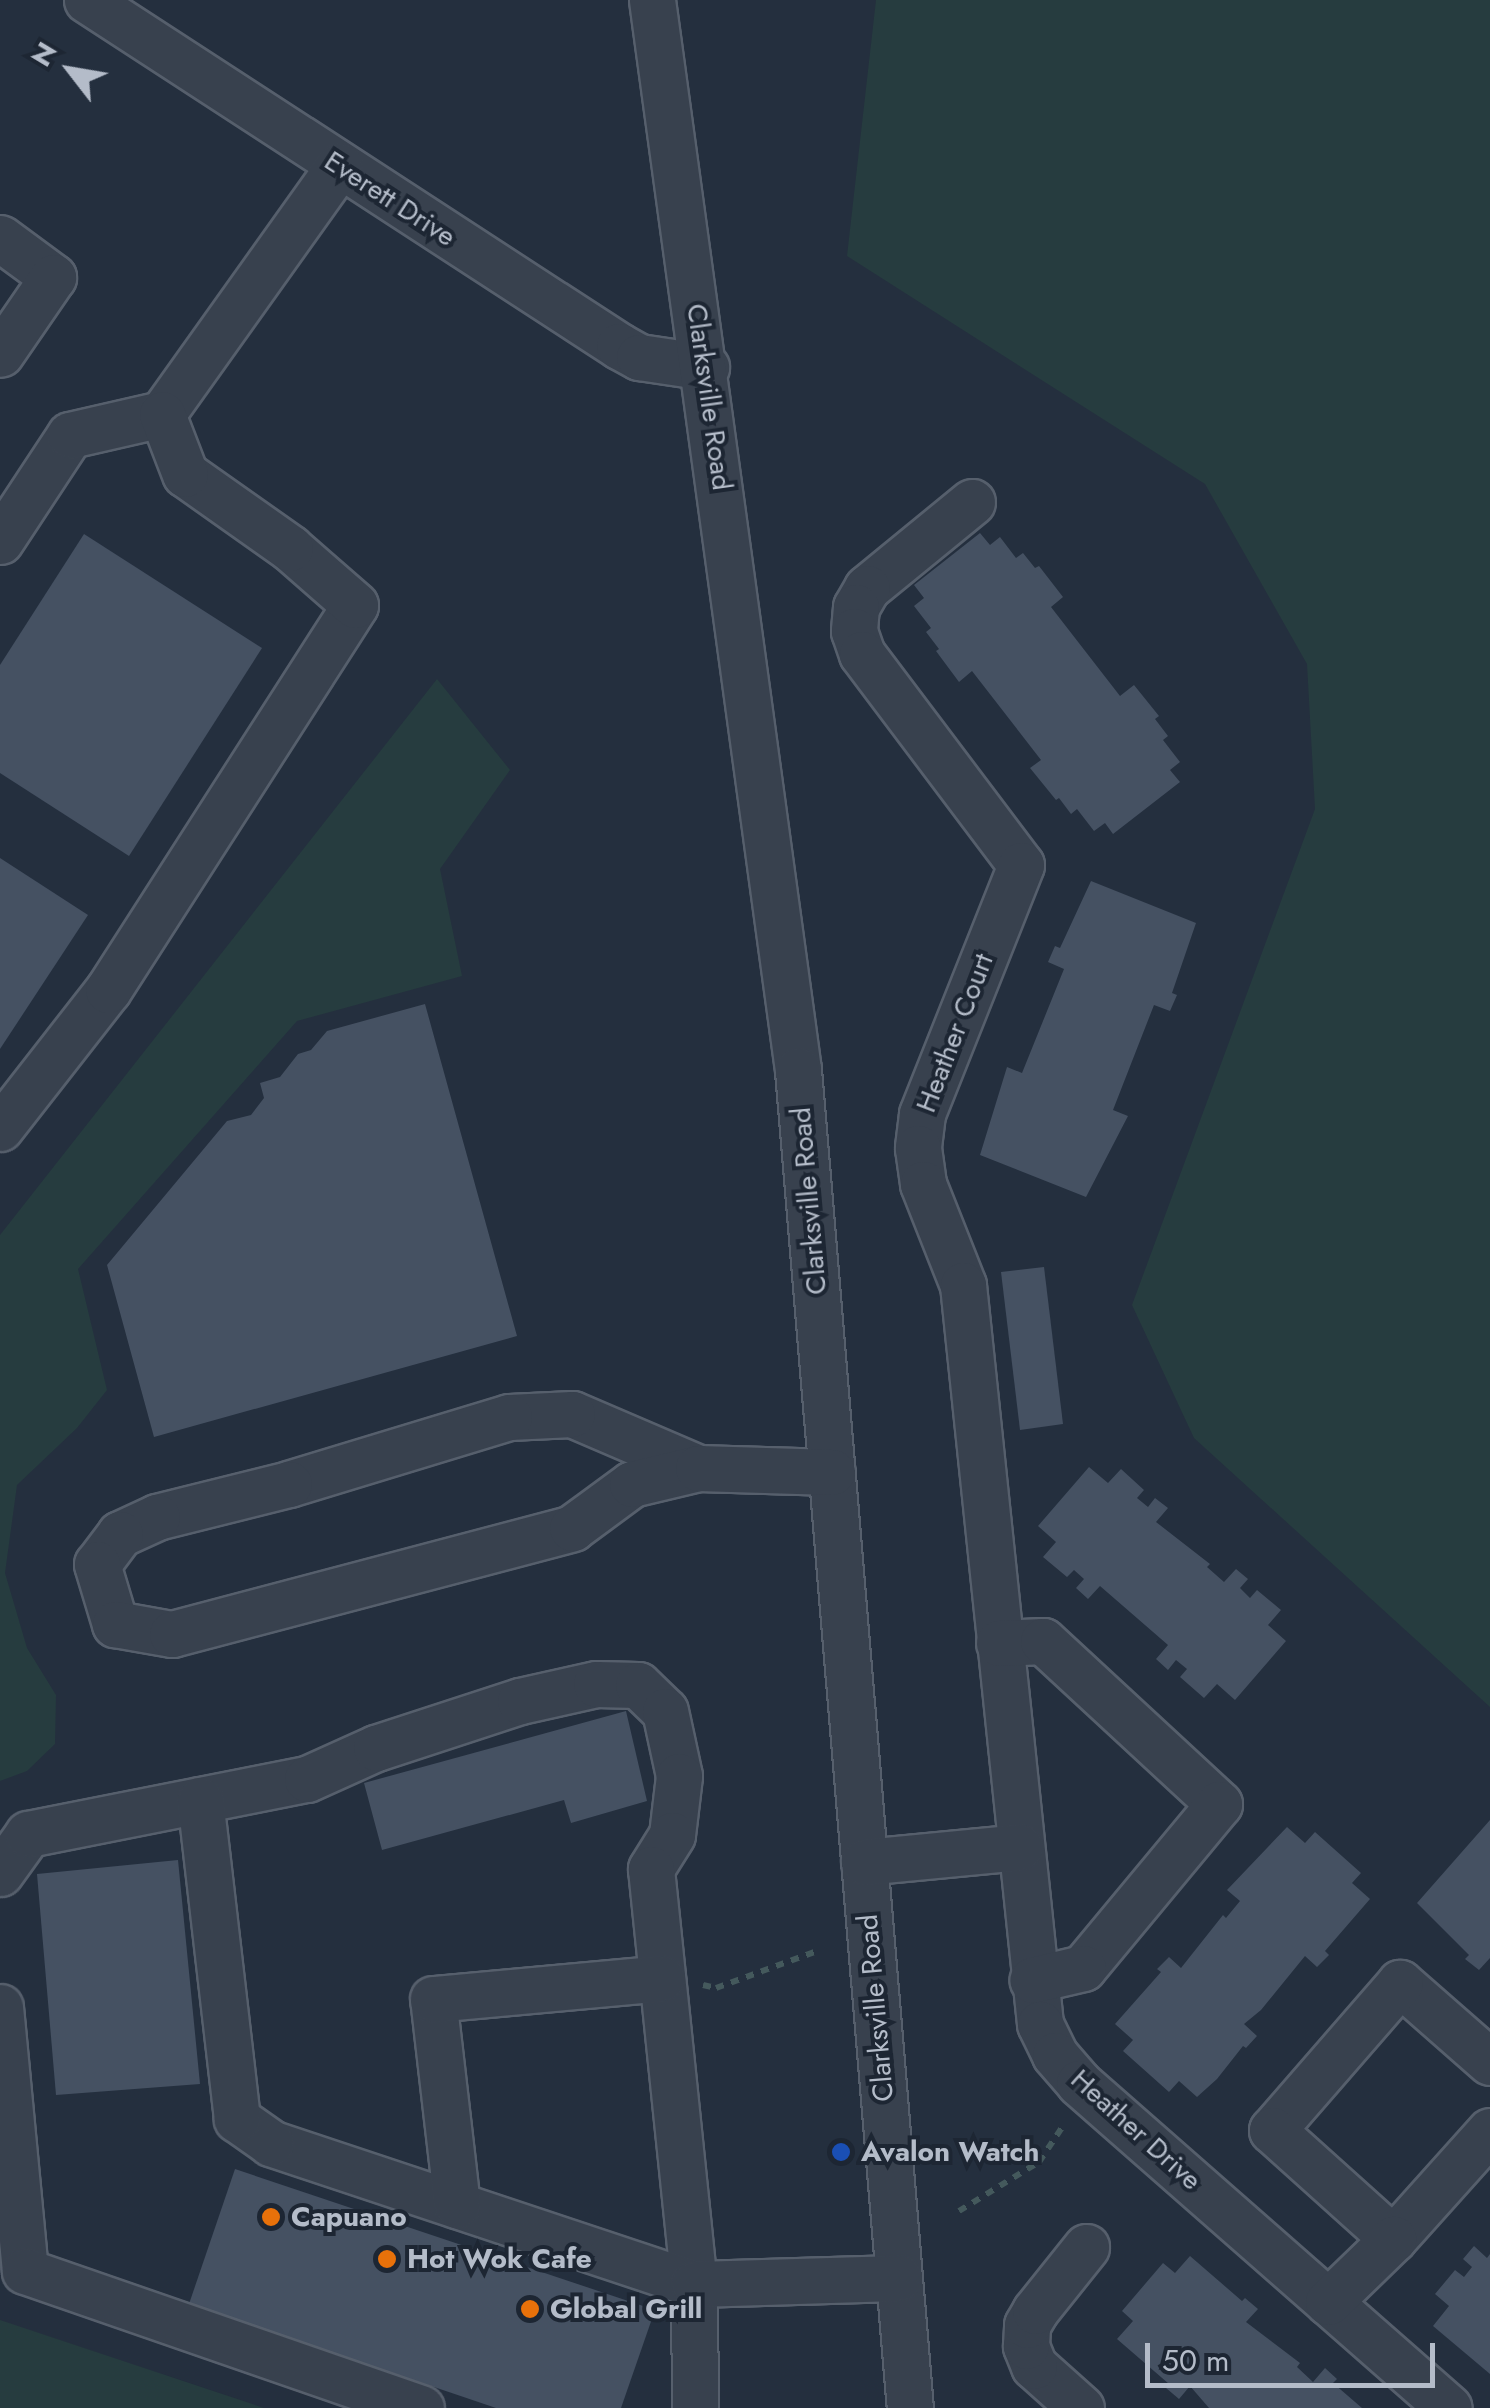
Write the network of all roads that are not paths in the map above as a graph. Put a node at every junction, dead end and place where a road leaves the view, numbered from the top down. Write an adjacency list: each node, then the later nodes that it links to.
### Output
1 (87, 0): 3 (street, Everett Drive)
2 (652, 0): 6 (street, Clarksville Road)
3 (339, 166): 6 (street, Everett Drive); 7 (street)
4 (0, 238): 5 (street)
5 (0, 354)
6 (706, 368): 12 (street, Clarksville Road)
7 (162, 414): 9 (street); 10 (street)
8 (972, 502): 13 (street, Heather Court)
9 (0, 541)
10 (0, 1128)
11 (698, 1468): 11 (street); 12 (street)
12 (832, 1472): 16 (street, Clarksville Road)
13 (999, 1643): 15 (street, Heather Court); 19 (street)
14 (200, 1800): 17 (street); 18 (street); 23 (street)
15 (1020, 1848): 16 (street); 19 (street, Heather Drive)
16 (864, 1862): 26 (street, Clarksville Road)
17 (0, 1874)
18 (662, 1978): 23 (street); 27 (street)
19 (1032, 1980): 28 (street, Heather Drive)
20 (0, 2007): 29 (street)
21 (1490, 2062): 24 (street)
22 (1490, 2131): 24 (street)
23 (457, 2205): 27 (street)
24 (1393, 2239): 28 (street)
25 (1086, 2247): 32 (street)
26 (899, 2278): 27 (street); 31 (street, Clarksville Road)
27 (694, 2284): 30 (street)
28 (1328, 2302): 33 (street, Heather Drive)
29 (421, 2408)
30 (695, 2408)
31 (910, 2408)
32 (1081, 2408)
33 (1450, 2408)

